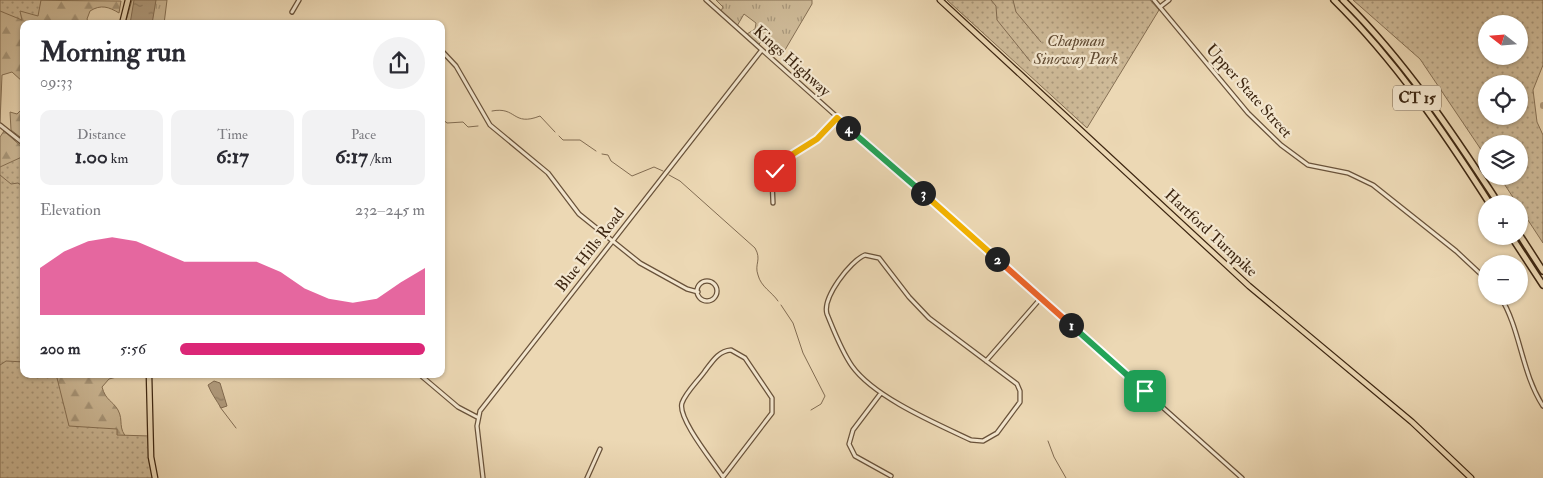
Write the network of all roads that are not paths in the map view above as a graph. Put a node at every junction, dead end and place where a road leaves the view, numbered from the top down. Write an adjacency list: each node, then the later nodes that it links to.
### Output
1 (128, 0): 11 (main road)
2 (299, 0): 10 (street)
3 (706, 0): 12 (street, Kings Highway)
4 (940, 0): 42 (main road, Hartford Turnpike)
5 (1154, 0): 9 (street, Upper State Street)
6 (1169, 0): 9 (street)
7 (1334, 0): 17 (highway, CT 15)
8 (1343, 0): 18 (highway, CT 15)
9 (1160, 7): 24 (street, Upper State Street)
10 (292, 12)
11 (123, 20)
12 (761, 50): 14 (street, Kings Highway); 20 (street, Blue Hills Road)
13 (445, 54): 20 (street)
14 (837, 118): 19 (street); 27 (street, Kings Highway)
15 (0, 125): 16 (street)
16 (20, 141)
17 (1484, 195)
18 (1493, 195)
19 (773, 203)
20 (613, 241): 26 (street); 34 (street, Blue Hills Road)
21 (1517, 245): 25 (highway)
22 (1526, 245): 23 (highway)
23 (1543, 271)
24 (1478, 272)
25 (1543, 285)
26 (698, 292): 26 (street)
27 (1041, 298): 29 (street); 41 (street, Kings Highway)
28 (1504, 305): 33 (street)
29 (986, 361): 32 (street); 32 (street)
30 (149, 378): 37 (main road)
31 (424, 378): 34 (street)
32 (881, 393): 36 (street)
33 (1543, 406)
34 (477, 417): 38 (street)
35 (600, 449): 39 (street)
36 (891, 476)
37 (155, 478)
38 (483, 478)
39 (587, 478)
40 (723, 478): 40 (street)
41 (1242, 478)
42 (1471, 478)

